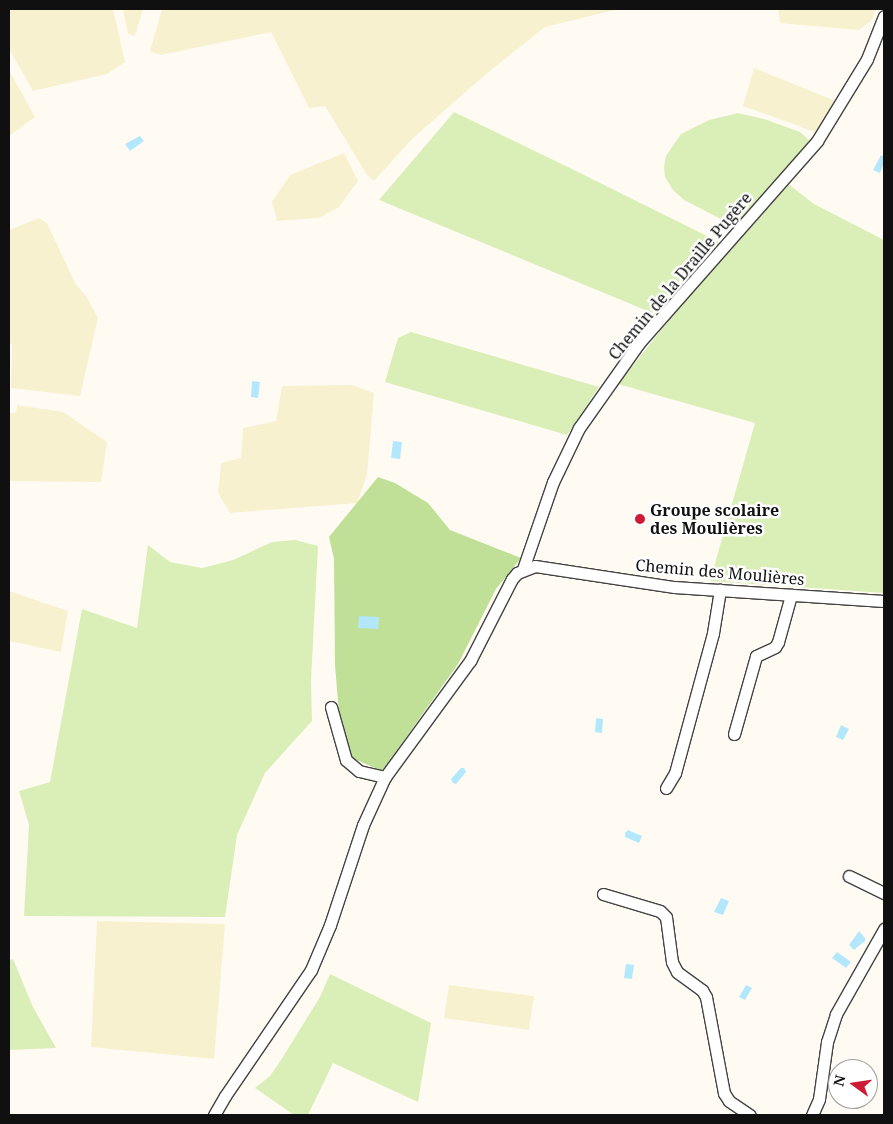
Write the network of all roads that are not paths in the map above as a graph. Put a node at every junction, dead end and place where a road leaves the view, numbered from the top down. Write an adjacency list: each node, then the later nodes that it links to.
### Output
1 (884, 16): 2 (street, Chemin de la Draille Pugère)
2 (523, 570): 3 (street, Chemin des Moulières); 8 (street)
3 (720, 590): 4 (street, Chemin des Moulières); 9 (street)
4 (791, 595): 5 (street, Chemin des Moulières); 7 (street)
5 (884, 601)
6 (331, 707): 8 (street)
7 (734, 734)
8 (385, 777): 14 (street)
9 (666, 788)
10 (849, 876): 11 (street)
11 (884, 893)
12 (603, 894): 15 (street)
13 (884, 929): 16 (street)
14 (214, 1115)
15 (750, 1115)
16 (812, 1115)

